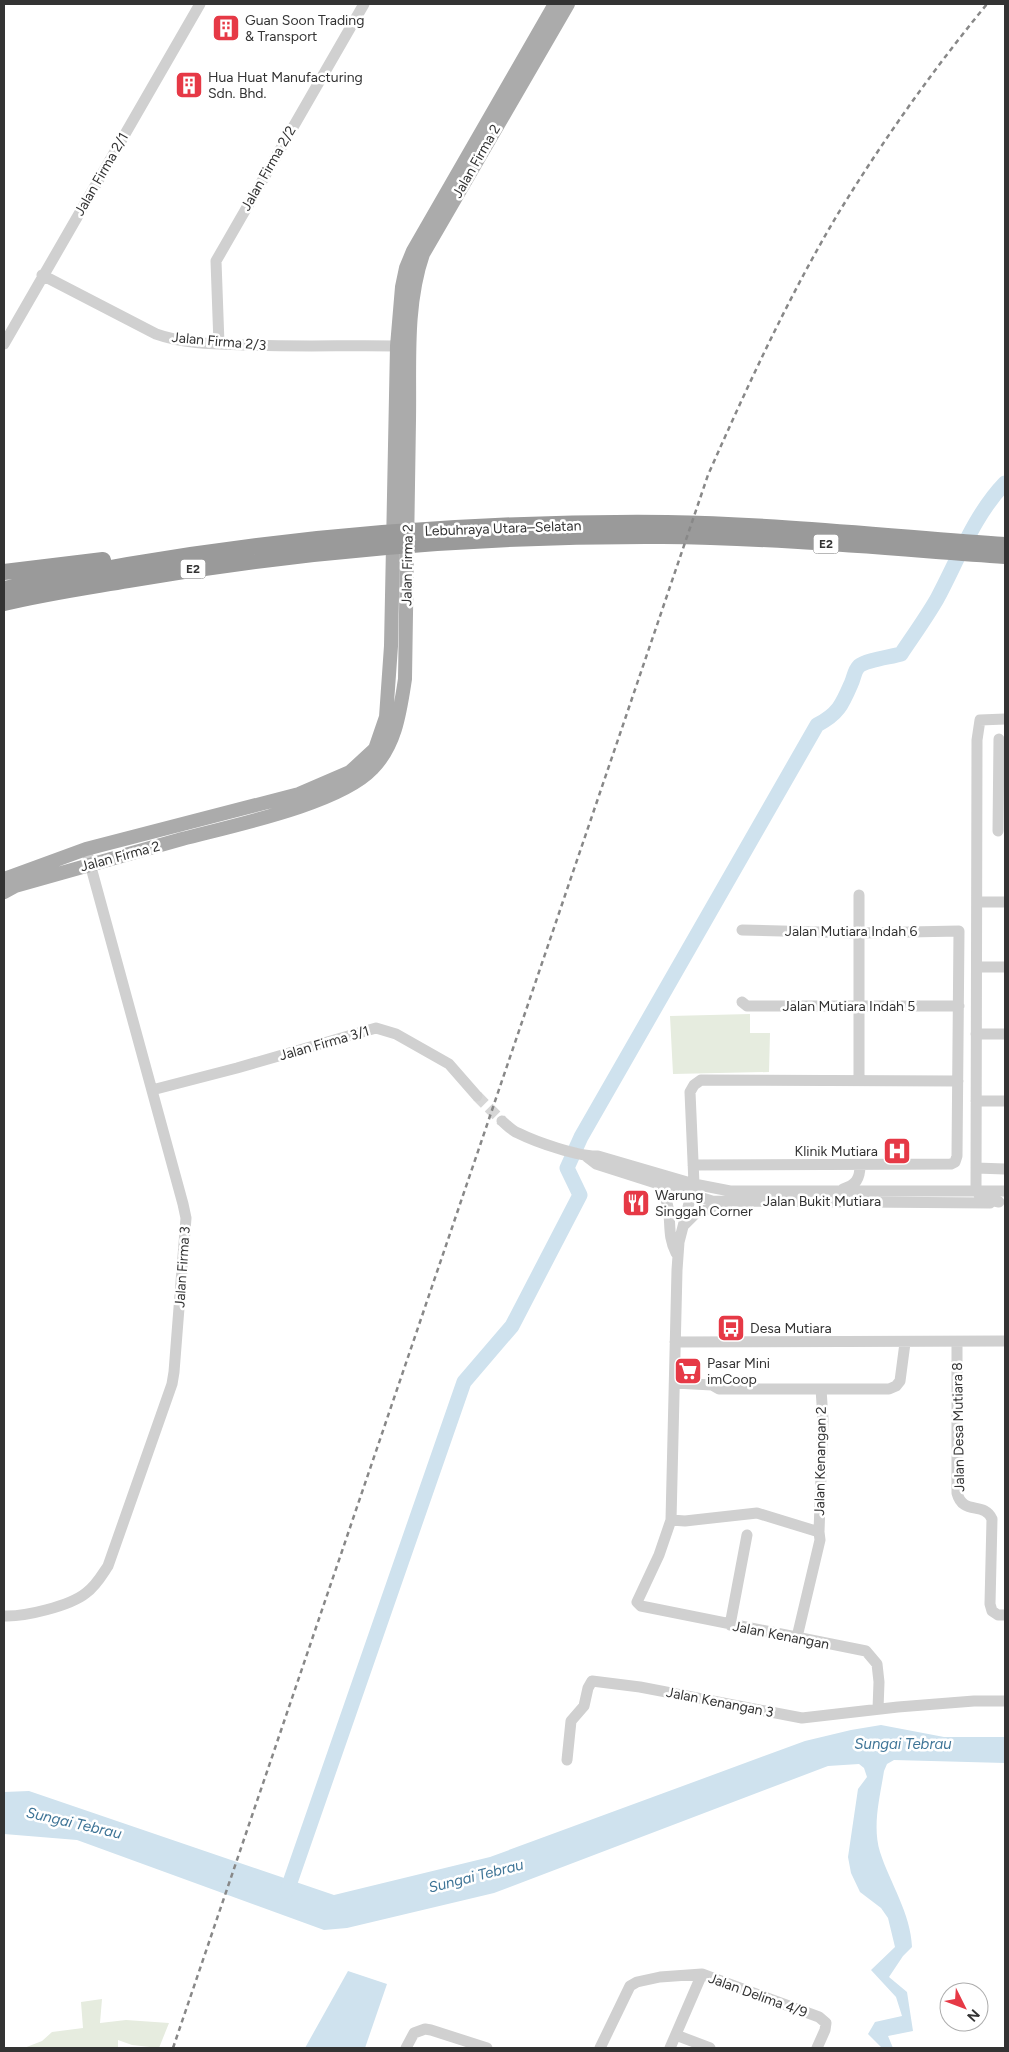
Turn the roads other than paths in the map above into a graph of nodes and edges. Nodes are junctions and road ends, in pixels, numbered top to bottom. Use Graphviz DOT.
graph roads {
  1 [pos="200,4"];
  2 [pos="364,4"];
  3 [pos="555,4"];
  4 [pos="568,4"];
  5 [pos="42,275"];
  6 [pos="4,344"];
  7 [pos="219,344"];
  8 [pos="404,346"];
  9 [pos="383,539"];
  10 [pos="1005,545"];
  11 [pos="979,549"];
  12 [pos="237,550"];
  13 [pos="1005,556"];
  14 [pos="4,572"];
  15 [pos="4,589"];
  16 [pos="4,603"];
  17 [pos="1005,718"];
  18 [pos="999,739"];
  19 [pos="1001,831"];
  20 [pos="977,832"];
  21 [pos="86,849"];
  22 [pos="90,864"];
  23 [pos="4,879"];
  24 [pos="4,892"];
  25 [pos="859,895"];
  26 [pos="977,902"];
  27 [pos="1005,902"];
  28 [pos="742,930"];
  29 [pos="859,933"];
  30 [pos="977,967"];
  31 [pos="1005,967"];
  32 [pos="742,1002"];
  33 [pos="859,1005"];
  34 [pos="959,1006"];
  35 [pos="976,1034"];
  36 [pos="1005,1034"];
  37 [pos="859,1080"];
  38 [pos="958,1081"];
  39 [pos="152,1090"];
  40 [pos="478,1096"];
  41 [pos="976,1101"];
  42 [pos="1005,1101"];
  43 [pos="502,1121"];
  44 [pos="587,1156"];
  45 [pos="693,1165"];
  46 [pos="976,1168"];
  47 [pos="1005,1169"];
  48 [pos="860,1170"];
  49 [pos="656,1183"];
  50 [pos="692,1189"];
  51 [pos="837,1191"];
  52 [pos="976,1191"];
  53 [pos="1005,1191"];
  54 [pos="882,1192"];
  55 [pos="725,1201"];
  56 [pos="952,1202"];
  57 [pos="1002,1202"];
  58 [pos="682,1228"];
  59 [pos="678,1257"];
  60 [pos="1005,1341"];
  61 [pos="675,1342"];
  62 [pos="957,1342"];
  63 [pos="905,1343"];
  64 [pos="675,1382"];
  65 [pos="821,1389"];
  66 [pos="671,1520"];
  67 [pos="819,1532"];
  68 [pos="747,1535"];
  69 [pos="1005,1615"];
  70 [pos="4,1616"];
  71 [pos="730,1625"];
  72 [pos="797,1637"];
  73 [pos="1005,1701"];
  74 [pos="878,1709"];
  75 [pos="567,1760"];
  76 [pos="702,1974"];
  77 [pos="676,2035"];
  78 [pos="406,2048"];
  79 [pos="486,2048"];
  80 [pos="600,2048"];
  81 [pos="670,2048"];
  82 [pos="710,2048"];
  83 [pos="817,2048"];
  1 -- 5 [label="street, Jalan Firma 2/1"];
  2 -- 7 [label="street, Jalan Firma 2/2"];
  3 -- 8 [label="main road, Jalan Firma 2"];
  4 -- 8 [label="main road, Jalan Firma 2"];
  5 -- 6 [label="street, Jalan Firma 2/1"];
  5 -- 7 [label="street, Jalan Firma 2/3"];
  7 -- 8 [label="street, Jalan Firma 2/3"];
  8 -- 21 [label="main road, Jalan Firma 2"];
  8 -- 22 [label="main road, Jalan Firma 2"];
  9 -- 11 [label="highway, Lebuhraya Utara–Selatan / E2"];
  9 -- 12 [label="highway, Lebuhraya Utara–Selatan / E2"];
  9 -- 16 [label="highway, Lebuhraya Utara–Selatan / E2"];
  10 -- 11 [label="highway, Lebuhraya Utara–Selatan / E2"];
  11 -- 13 [label="highway, Lebuhraya Utara–Selatan / E2"];
  12 -- 14 [label="highway"];
  12 -- 15 [label="highway, Lebuhraya Utara–Selatan / E2"];
  17 -- 20 [label="street"];
  18 -- 19 [label="street"];
  19 -- 20 [label="street"];
  20 -- 26 [label="street"];
  21 -- 22 [label="street, Jalan Firma 3"];
  21 -- 23 [label="main road, Jalan Firma 2"];
  22 -- 24 [label="main road, Jalan Firma 2"];
  22 -- 39 [label="street, Jalan Firma 3"];
  25 -- 29 [label="street"];
  26 -- 27 [label="street"];
  26 -- 30 [label="street"];
  28 -- 29 [label="street, Jalan Mutiara Indah 6"];
  29 -- 33 [label="street"];
  29 -- 34 [label="street, Jalan Mutiara Indah 6"];
  30 -- 31 [label="street"];
  30 -- 35 [label="street"];
  32 -- 33 [label="street, Jalan Mutiara Indah 5"];
  33 -- 34 [label="street, Jalan Mutiara Indah 5"];
  33 -- 37 [label="street"];
  34 -- 38 [label="street"];
  35 -- 36 [label="street"];
  35 -- 41 [label="street"];
  37 -- 38 [label="street"];
  37 -- 45 [label="street"];
  38 -- 48 [label="street"];
  39 -- 40 [label="street, Jalan Firma 3/1"];
  39 -- 70 [label="street, Jalan Firma 3"];
  41 -- 42 [label="street"];
  41 -- 46 [label="street"];
  43 -- 44 [label="street"];
  44 -- 49 [label="street, Jalan Bukit Mutiara"];
  44 -- 50 [label="street"];
  45 -- 48 [label="street"];
  45 -- 50 [label="street"];
  46 -- 47 [label="street"];
  46 -- 52 [label="street"];
  48 -- 51 [label="street"];
  48 -- 54 [label="street"];
  49 -- 50 [label="street, Jalan Bukit Mutiara"];
  49 -- 59 [label="street"];
  50 -- 51 [label="street, Jalan Bukit Mutiara"];
  50 -- 55 [label="street, Jalan Bukit Mutiara"];
  50 -- 58 [label="street"];
  51 -- 54 [label="street, Jalan Bukit Mutiara"];
  52 -- 53 [label="street, Jalan Bukit Mutiara"];
  52 -- 54 [label="street, Jalan Bukit Mutiara"];
  52 -- 56 [label="street"];
  52 -- 57 [label="street"];
  55 -- 56 [label="street, Jalan Bukit Mutiara"];
  55 -- 58 [label="street"];
  56 -- 57 [label="street, Jalan Bukit Mutiara"];
  58 -- 59 [label="street"];
  59 -- 61 [label="street"];
  60 -- 62 [label="street"];
  61 -- 63 [label="street"];
  61 -- 64 [label="street"];
  62 -- 63 [label="street"];
  62 -- 69 [label="street, Jalan Desa Mutiara 8"];
  63 -- 65 [label="street"];
  64 -- 65 [label="street"];
  64 -- 66 [label="street"];
  65 -- 67 [label="street, Jalan Kenangan 2"];
  66 -- 67 [label="street, Jalan Kenangan 2"];
  66 -- 71 [label="street, Jalan Kenangan"];
  67 -- 72 [label="street, Jalan Kenangan 2"];
  68 -- 71 [label="street"];
  71 -- 72 [label="street, Jalan Kenangan"];
  72 -- 74 [label="street, Jalan Kenangan"];
  73 -- 74 [label="street"];
  74 -- 75 [label="street, Jalan Kenangan 3"];
  76 -- 77 [label="street"];
  76 -- 80 [label="street, Jalan Delima 4/9"];
  76 -- 83 [label="street, Jalan Delima 4/9"];
  77 -- 81 [label="street"];
  77 -- 82 [label="street"];
  78 -- 79 [label="street"];
}
